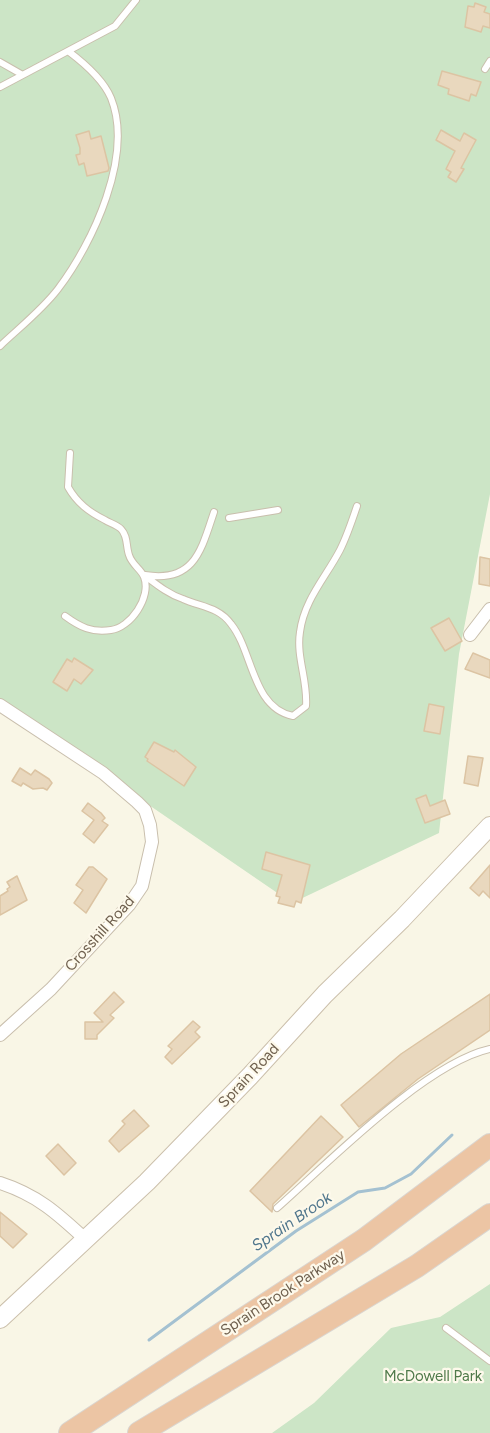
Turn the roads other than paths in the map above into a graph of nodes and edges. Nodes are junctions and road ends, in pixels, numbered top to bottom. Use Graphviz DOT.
graph roads {
  1 [pos="136,0"];
  2 [pos="69,51"];
  3 [pos="490,61"];
  4 [pos="0,62"];
  5 [pos="485,69"];
  6 [pos="21,74"];
  7 [pos="0,87"];
  8 [pos="0,346"];
  9 [pos="70,453"];
  10 [pos="357,506"];
  11 [pos="278,510"];
  12 [pos="214,512"];
  13 [pos="229,518"];
  14 [pos="144,575"];
  15 [pos="490,609"];
  16 [pos="64,616"];
  17 [pos="470,635"];
  18 [pos="0,705"];
  19 [pos="490,825"];
  20 [pos="0,1035"];
  21 [pos="490,1049"];
  22 [pos="490,1145"];
  23 [pos="0,1183"];
  24 [pos="277,1208"];
  25 [pos="490,1215"];
  26 [pos="85,1239"];
  27 [pos="0,1319"];
  28 [pos="446,1328"];
  29 [pos="490,1361"];
  30 [pos="70,1433"];
  31 [pos="139,1433"];
  1 -- 2 [label="lane"];
  2 -- 6 [label="lane"];
  2 -- 8 [label="lane"];
  3 -- 5 [label="lane"];
  4 -- 6 [label="lane"];
  6 -- 7 [label="lane"];
  9 -- 14 [label="lane"];
  10 -- 14 [label="lane"];
  11 -- 13 [label="lane"];
  12 -- 14 [label="lane"];
  14 -- 16 [label="lane"];
  15 -- 17 [label="street"];
  18 -- 20 [label="street, Crosshill Road"];
  19 -- 26 [label="street, Sprain Road"];
  21 -- 24 [label="lane"];
  22 -- 30 [label="highway, Sprain Brook Parkway"];
  23 -- 26 [label="street"];
  25 -- 31 [label="highway"];
  26 -- 27 [label="street, Sprain Road"];
  28 -- 29 [label="lane"];
}
